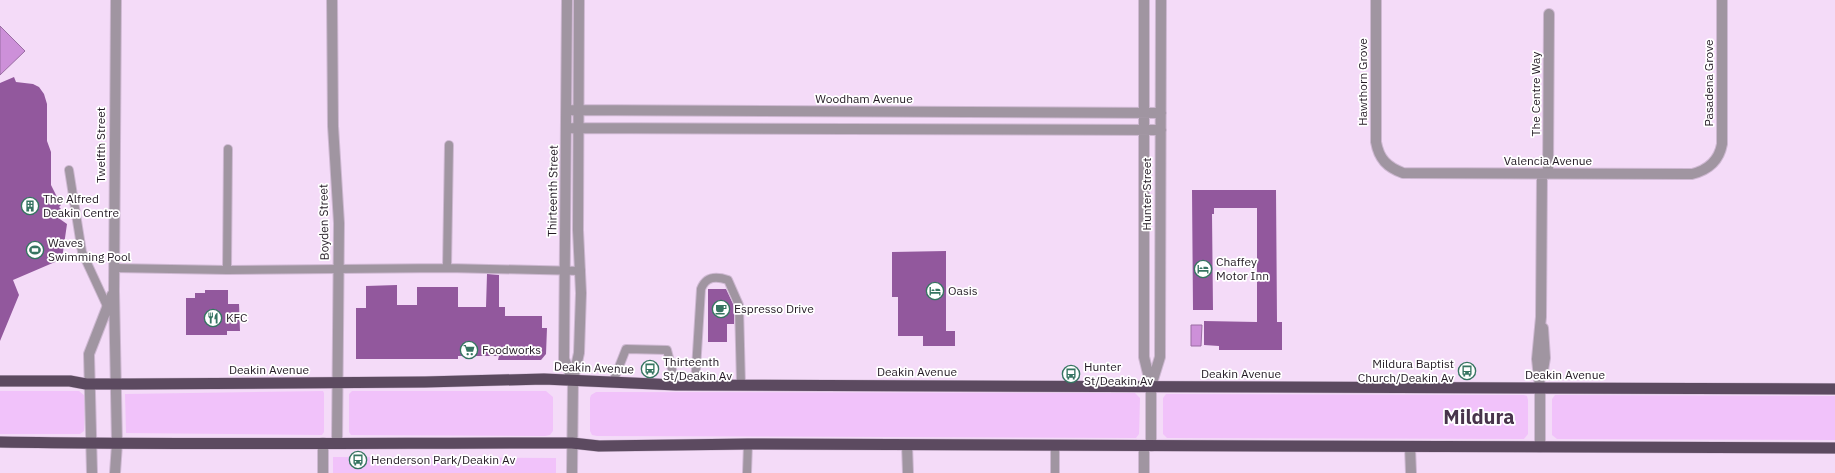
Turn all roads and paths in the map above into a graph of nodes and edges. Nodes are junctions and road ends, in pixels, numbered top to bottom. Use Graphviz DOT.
graph roads {
  1 [pos="116,0"];
  2 [pos="332,0"];
  3 [pos="567,0"];
  4 [pos="579,0"];
  5 [pos="1144,0"];
  6 [pos="1161,0"];
  7 [pos="1376,0"];
  8 [pos="1722,0"];
  9 [pos="1549,14"];
  10 [pos="567,110"];
  11 [pos="578,111"];
  12 [pos="1143,113"];
  13 [pos="1161,113"];
  14 [pos="567,128"];
  15 [pos="579,129"];
  16 [pos="1143,130"];
  17 [pos="1161,130"];
  18 [pos="449,145"];
  19 [pos="228,149"];
  20 [pos="1384,162"];
  21 [pos="1712,164"];
  22 [pos="69,170"];
  23 [pos="1545,174"];
  24 [pos="114,268"];
  25 [pos="447,268"];
  26 [pos="338,269"];
  27 [pos="227,270"];
  28 [pos="565,271"];
  29 [pos="580,271"];
  30 [pos="114,291"];
  31 [pos="108,306"];
  32 [pos="573,380"];
  33 [pos="0,381"];
  34 [pos="613,382"];
  35 [pos="337,383"];
  36 [pos="89,384"];
  37 [pos="117,384"];
  38 [pos="676,385"];
  39 [pos="695,385"];
  40 [pos="741,385"];
  41 [pos="1151,386"];
  42 [pos="1540,387"];
  43 [pos="1835,388"];
  44 [pos="0,442"];
  45 [pos="323,442"];
  46 [pos="91,443"];
  47 [pos="337,443"];
  48 [pos="572,443"];
  49 [pos="117,444"];
  50 [pos="748,444"];
  51 [pos="907,445"];
  52 [pos="1055,446"];
  53 [pos="1148,446"];
  54 [pos="1410,447"];
  55 [pos="1540,447"];
  56 [pos="1835,448"];
  57 [pos="92,473"];
  58 [pos="115,473"];
  59 [pos="323,473"];
  60 [pos="572,473"];
  61 [pos="748,473"];
  62 [pos="908,473"];
  63 [pos="1055,473"];
  64 [pos="1144,473"];
  65 [pos="1411,473"];
  1 -- 24 [label="street, Twelfth Street"];
  2 -- 26 [label="street, Boyden Street"];
  3 -- 10 [label="street, Thirteenth Street"];
  4 -- 11 [label="street, Thirteenth Street"];
  5 -- 12 [label="street, Hunter Street"];
  6 -- 13 [label="street, Hunter Street"];
  7 -- 20 [label="street, Hawthorn Grove"];
  8 -- 21 [label="street, Pasadena Grove"];
  9 -- 23 [label="street, The Centre Way"];
  10 -- 11 [label="street, Woodham Avenue"];
  10 -- 14 [label="street, Thirteenth Street"];
  11 -- 12 [label="street, Woodham Avenue"];
  11 -- 15 [label="street, Thirteenth Street"];
  12 -- 13 [label="street, Woodham Avenue"];
  12 -- 16 [label="street, Hunter Street"];
  13 -- 17 [label="street, Hunter Street"];
  14 -- 15 [label="street"];
  14 -- 28 [label="street, Thirteenth Street"];
  15 -- 16 [label="street"];
  15 -- 29 [label="street, Thirteenth Street"];
  16 -- 17 [label="street"];
  16 -- 41 [label="street, Hunter Street"];
  17 -- 41 [label="street, Hunter Street"];
  18 -- 25 [label="lane"];
  19 -- 27 [label="lane"];
  20 -- 23 [label="street, Valencia Avenue"];
  21 -- 23 [label="street, Valencia Avenue"];
  22 -- 31 [label="lane"];
  23 -- 42 [label="street, The Centre Way"];
  24 -- 27 [label="lane"];
  24 -- 30 [label="street, Twelfth Street"];
  25 -- 26 [label="lane"];
  25 -- 28 [label="lane"];
  26 -- 27 [label="lane"];
  26 -- 35 [label="street, Boyden Street"];
  28 -- 29 [label="lane"];
  28 -- 32 [label="street, Thirteenth Street"];
  29 -- 32 [label="street, Thirteenth Street"];
  30 -- 31 [label="street, Twelfth Street"];
  30 -- 37 [label="street, Twelfth Street"];
  31 -- 36 [label="street, Twelfth Street"];
  32 -- 34 [label="highway, Deakin Avenue"];
  32 -- 35 [label="highway, Deakin Avenue"];
  32 -- 48 [label="street, Thirteenth Street"];
  33 -- 36 [label="highway, Deakin Avenue"];
  34 -- 38 [label="highway, Deakin Avenue"];
  34 -- 38 [label="lane"];
  35 -- 37 [label="highway, Deakin Avenue"];
  35 -- 47 [label="street, Boyden Street"];
  36 -- 37 [label="highway, Deakin Avenue"];
  36 -- 46 [label="street, Twelfth Street"];
  37 -- 49 [label="street, Twelfth Street"];
  38 -- 39 [label="highway, Deakin Avenue"];
  39 -- 40 [label="highway, Deakin Avenue"];
  39 -- 40 [label="lane"];
  40 -- 41 [label="highway, Deakin Avenue"];
  41 -- 42 [label="highway, Deakin Avenue"];
  41 -- 53 [label="street, Hunter Street"];
  42 -- 43 [label="highway, Deakin Avenue"];
  42 -- 55 [label="street, The Centre Way"];
  44 -- 46 [label="highway"];
  45 -- 47 [label="highway"];
  45 -- 49 [label="highway"];
  45 -- 59 [label="street"];
  46 -- 49 [label="highway"];
  46 -- 57 [label="street, Twelfth Street"];
  47 -- 48 [label="highway"];
  48 -- 50 [label="highway"];
  48 -- 60 [label="street, Thirteenth Street"];
  49 -- 58 [label="street, Twelfth Street"];
  50 -- 51 [label="highway"];
  50 -- 61 [label="lane"];
  51 -- 52 [label="highway"];
  51 -- 62 [label="street"];
  52 -- 53 [label="highway"];
  52 -- 63 [label="lane"];
  53 -- 54 [label="highway"];
  53 -- 64 [label="street, Hunter Street"];
  54 -- 55 [label="highway"];
  54 -- 65 [label="street"];
  55 -- 56 [label="highway"];
}
